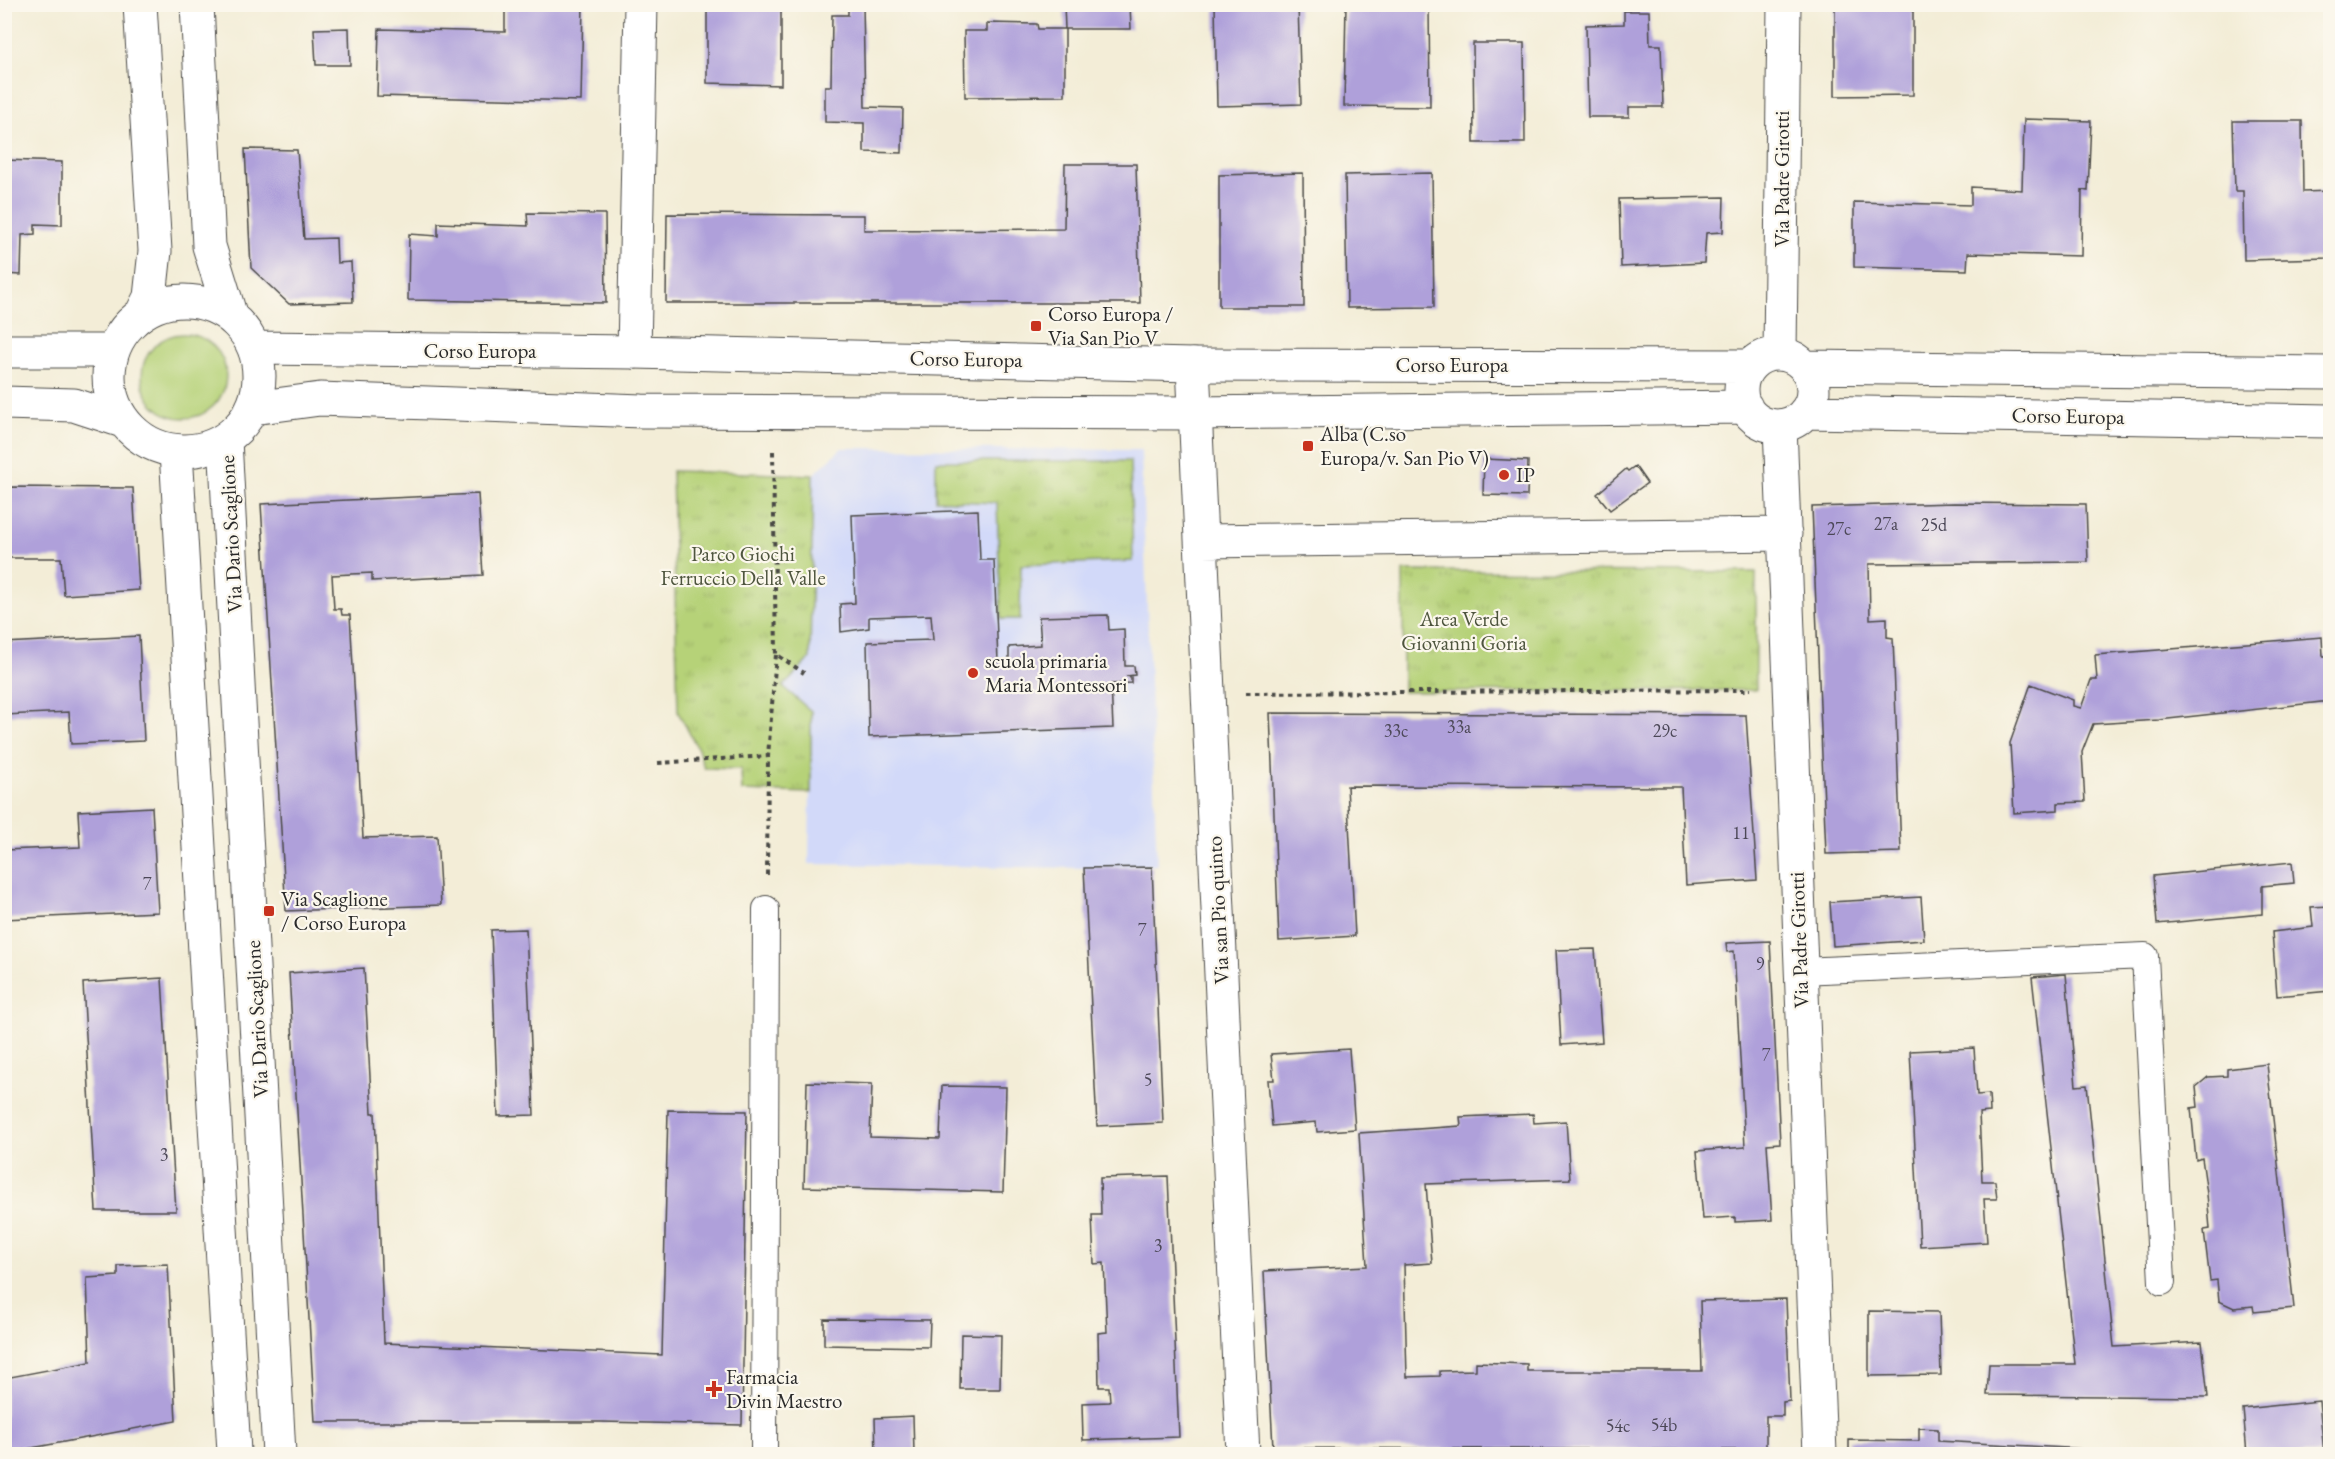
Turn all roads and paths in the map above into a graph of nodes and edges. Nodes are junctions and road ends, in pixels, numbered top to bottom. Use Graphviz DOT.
graph roads {
  1 [pos="140,4"];
  2 [pos="197,4"];
  3 [pos="641,4"];
  4 [pos="1784,4"];
  5 [pos="142,313"];
  6 [pos="231,317"];
  7 [pos="255,348"];
  8 [pos="4,351"];
  9 [pos="112,351"];
  10 [pos="634,352"];
  11 [pos="1793,360"];
  12 [pos="1193,365"];
  13 [pos="1750,366"];
  14 [pos="2331,373"];
  15 [pos="4,403"];
  16 [pos="1746,407"];
  17 [pos="253,408"];
  18 [pos="772,412"];
  19 [pos="1195,413"];
  20 [pos="1792,419"];
  21 [pos="123,421"];
  22 [pos="2331,421"];
  23 [pos="225,440"];
  24 [pos="176,451"];
  25 [pos="1785,534"];
  26 [pos="1203,541"];
  27 [pos="776,654"];
  28 [pos="804,673"];
  29 [pos="1791,690"];
  30 [pos="1209,693"];
  31 [pos="768,756"];
  32 [pos="658,763"];
  33 [pos="766,909"];
  34 [pos="1800,971"];
  35 [pos="2162,1282"];
  36 [pos="233,1453"];
  37 [pos="279,1455"];
  38 [pos="764,1455"];
  39 [pos="1242,1455"];
  40 [pos="1820,1455"];
  1 -- 5 [label="main road"];
  2 -- 6 [label="main road"];
  3 -- 10 [label="main road"];
  4 -- 11 [label="main road, Via Padre Girotti"];
  5 -- 6 [label="main road"];
  5 -- 9 [label="main road"];
  6 -- 7 [label="main road"];
  7 -- 10 [label="main road, Corso Europa"];
  7 -- 17 [label="main road"];
  8 -- 9 [label="main road"];
  9 -- 21 [label="main road"];
  10 -- 12 [label="main road, Corso Europa"];
  11 -- 13 [label="main road, Corso Europa"];
  11 -- 14 [label="main road, Corso Europa"];
  11 -- 20 [label="main road"];
  12 -- 13 [label="main road, Corso Europa"];
  12 -- 19 [label="main road, Via san Pio quinto"];
  13 -- 16 [label="main road"];
  15 -- 21 [label="main road"];
  16 -- 19 [label="main road"];
  16 -- 20 [label="main road, Corso Europa"];
  17 -- 18 [label="main road"];
  17 -- 23 [label="main road"];
  18 -- 19 [label="main road"];
  18 -- 27 [label="path"];
  19 -- 26 [label="main road, Via san Pio quinto"];
  20 -- 22 [label="main road, Corso Europa"];
  20 -- 25 [label="main road, Via Padre Girotti"];
  21 -- 24 [label="main road"];
  23 -- 24 [label="main road"];
  23 -- 37 [label="main road, Via Dario Scaglione"];
  24 -- 36 [label="main road"];
  25 -- 26 [label="main road"];
  25 -- 29 [label="main road, Via Padre Girotti"];
  26 -- 30 [label="main road, Via san Pio quinto"];
  27 -- 28 [label="path"];
  27 -- 31 [label="path"];
  29 -- 30 [label="path"];
  29 -- 34 [label="main road, Via Padre Girotti"];
  30 -- 39 [label="main road, Via san Pio quinto"];
  31 -- 32 [label="path"];
  31 -- 33 [label="path"];
  33 -- 38 [label="lane"];
  34 -- 35 [label="lane"];
  34 -- 40 [label="main road, Via Padre Girotti"];
  36 -- 37 [label="main road"];
}
